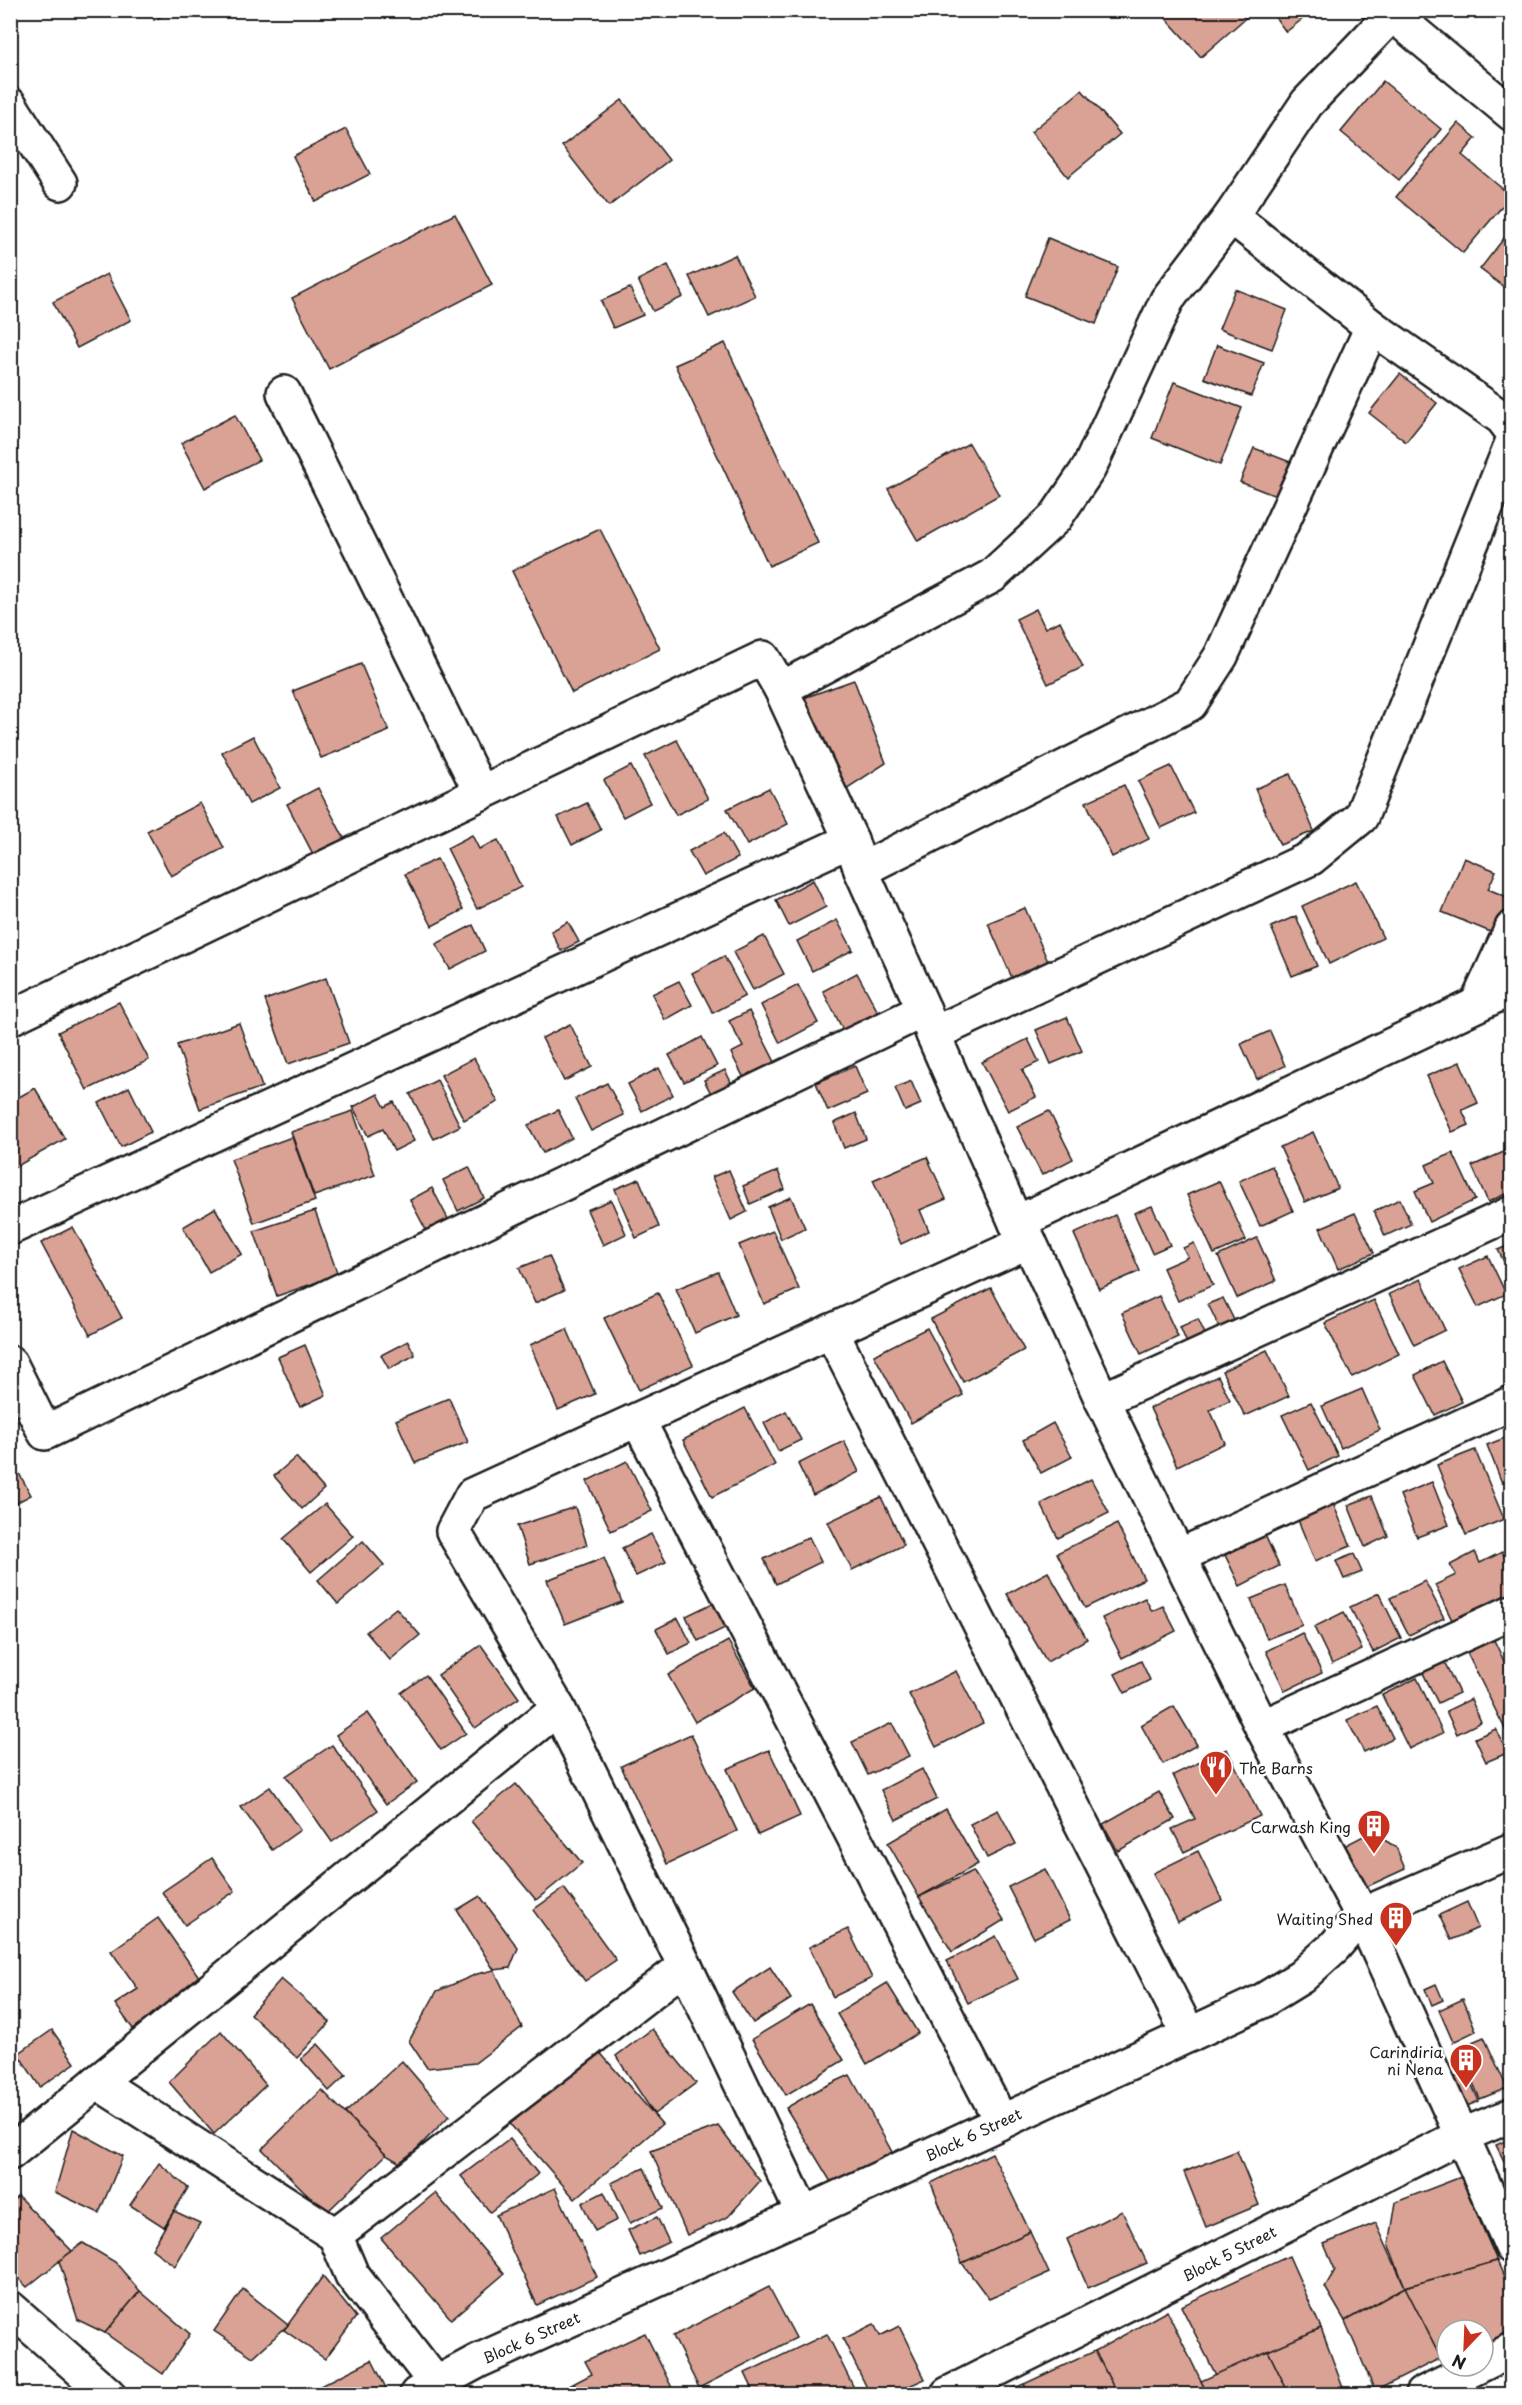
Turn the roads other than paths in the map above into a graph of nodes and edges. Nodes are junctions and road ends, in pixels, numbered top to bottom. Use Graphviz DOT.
graph roads {
  1 [pos="1394,12"];
  2 [pos="10,105"];
  3 [pos="1512,114"];
  4 [pos="60,183"];
  5 [pos="1232,216"];
  6 [pos="1372,327"];
  7 [pos="284,393"];
  8 [pos="1509,425"];
  9 [pos="781,689"];
  10 [pos="481,793"];
  11 [pos="856,855"];
  12 [pos="1512,928"];
  13 [pos="1512,988"];
  14 [pos="1478,1002"];
  15 [pos="10,1018"];
  16 [pos="928,1022"];
  17 [pos="1512,1212"];
  18 [pos="10,1228"];
  19 [pos="1022,1232"];
  20 [pos="831,1331"];
  21 [pos="10,1363"];
  22 [pos="1102,1400"];
  23 [pos="1512,1403"];
  24 [pos="638,1420"];
  25 [pos="1179,1556"];
  26 [pos="1512,1612"];
  27 [pos="558,1708"];
  28 [pos="1262,1728"];
  29 [pos="1512,1850"];
  30 [pos="1362,1915"];
  31 [pos="685,1966"];
  32 [pos="1189,2035"];
  33 [pos="97,2082"];
  34 [pos="1512,2115"];
  35 [pos="1001,2121"];
  36 [pos="1461,2136"];
  37 [pos="10,2153"];
  38 [pos="803,2214"];
  39 [pos="335,2235"];
  40 [pos="1512,2247"];
  41 [pos="10,2308"];
  42 [pos="1512,2350"];
  43 [pos="1495,2358"];
  44 [pos="1455,2378"];
  45 [pos="433,2391"];
  46 [pos="108,2394"];
  47 [pos="948,2394"];
  48 [pos="1422,2394"];
  1 -- 3 [label="street"];
  1 -- 5 [label="street"];
  2 -- 4 [label="street"];
  5 -- 6 [label="street"];
  5 -- 9 [label="street"];
  6 -- 8 [label="street"];
  6 -- 11 [label="street"];
  7 -- 10 [label="street"];
  8 -- 16 [label="street"];
  9 -- 10 [label="street"];
  9 -- 11 [label="street"];
  10 -- 15 [label="street"];
  11 -- 16 [label="street"];
  11 -- 18 [label="street"];
  12 -- 14 [label="street"];
  13 -- 14 [label="street"];
  14 -- 19 [label="street"];
  16 -- 19 [label="street"];
  16 -- 21 [label="street"];
  17 -- 22 [label="street"];
  19 -- 20 [label="street"];
  19 -- 22 [label="street"];
  20 -- 24 [label="street"];
  20 -- 32 [label="street"];
  22 -- 25 [label="street"];
  23 -- 25 [label="street"];
  24 -- 27 [label="street"];
  24 -- 35 [label="street"];
  25 -- 28 [label="street"];
  26 -- 28 [label="street"];
  27 -- 31 [label="street"];
  27 -- 33 [label="street"];
  28 -- 30 [label="street"];
  29 -- 30 [label="street, Block 6 Street"];
  30 -- 32 [label="street, Block 6 Street"];
  30 -- 36 [label="street"];
  31 -- 38 [label="street"];
  31 -- 39 [label="street"];
  32 -- 35 [label="street, Block 6 Street"];
  33 -- 37 [label="street"];
  33 -- 39 [label="street"];
  34 -- 36 [label="street, Block 5 Street"];
  35 -- 38 [label="street, Block 6 Street"];
  36 -- 40 [label="street"];
  36 -- 47 [label="street, Block 5 Street"];
  38 -- 45 [label="street, Block 6 Street"];
  39 -- 45 [label="street"];
  41 -- 46 [label="street"];
  42 -- 43 [label="street"];
  44 -- 48 [label="street"];
}
